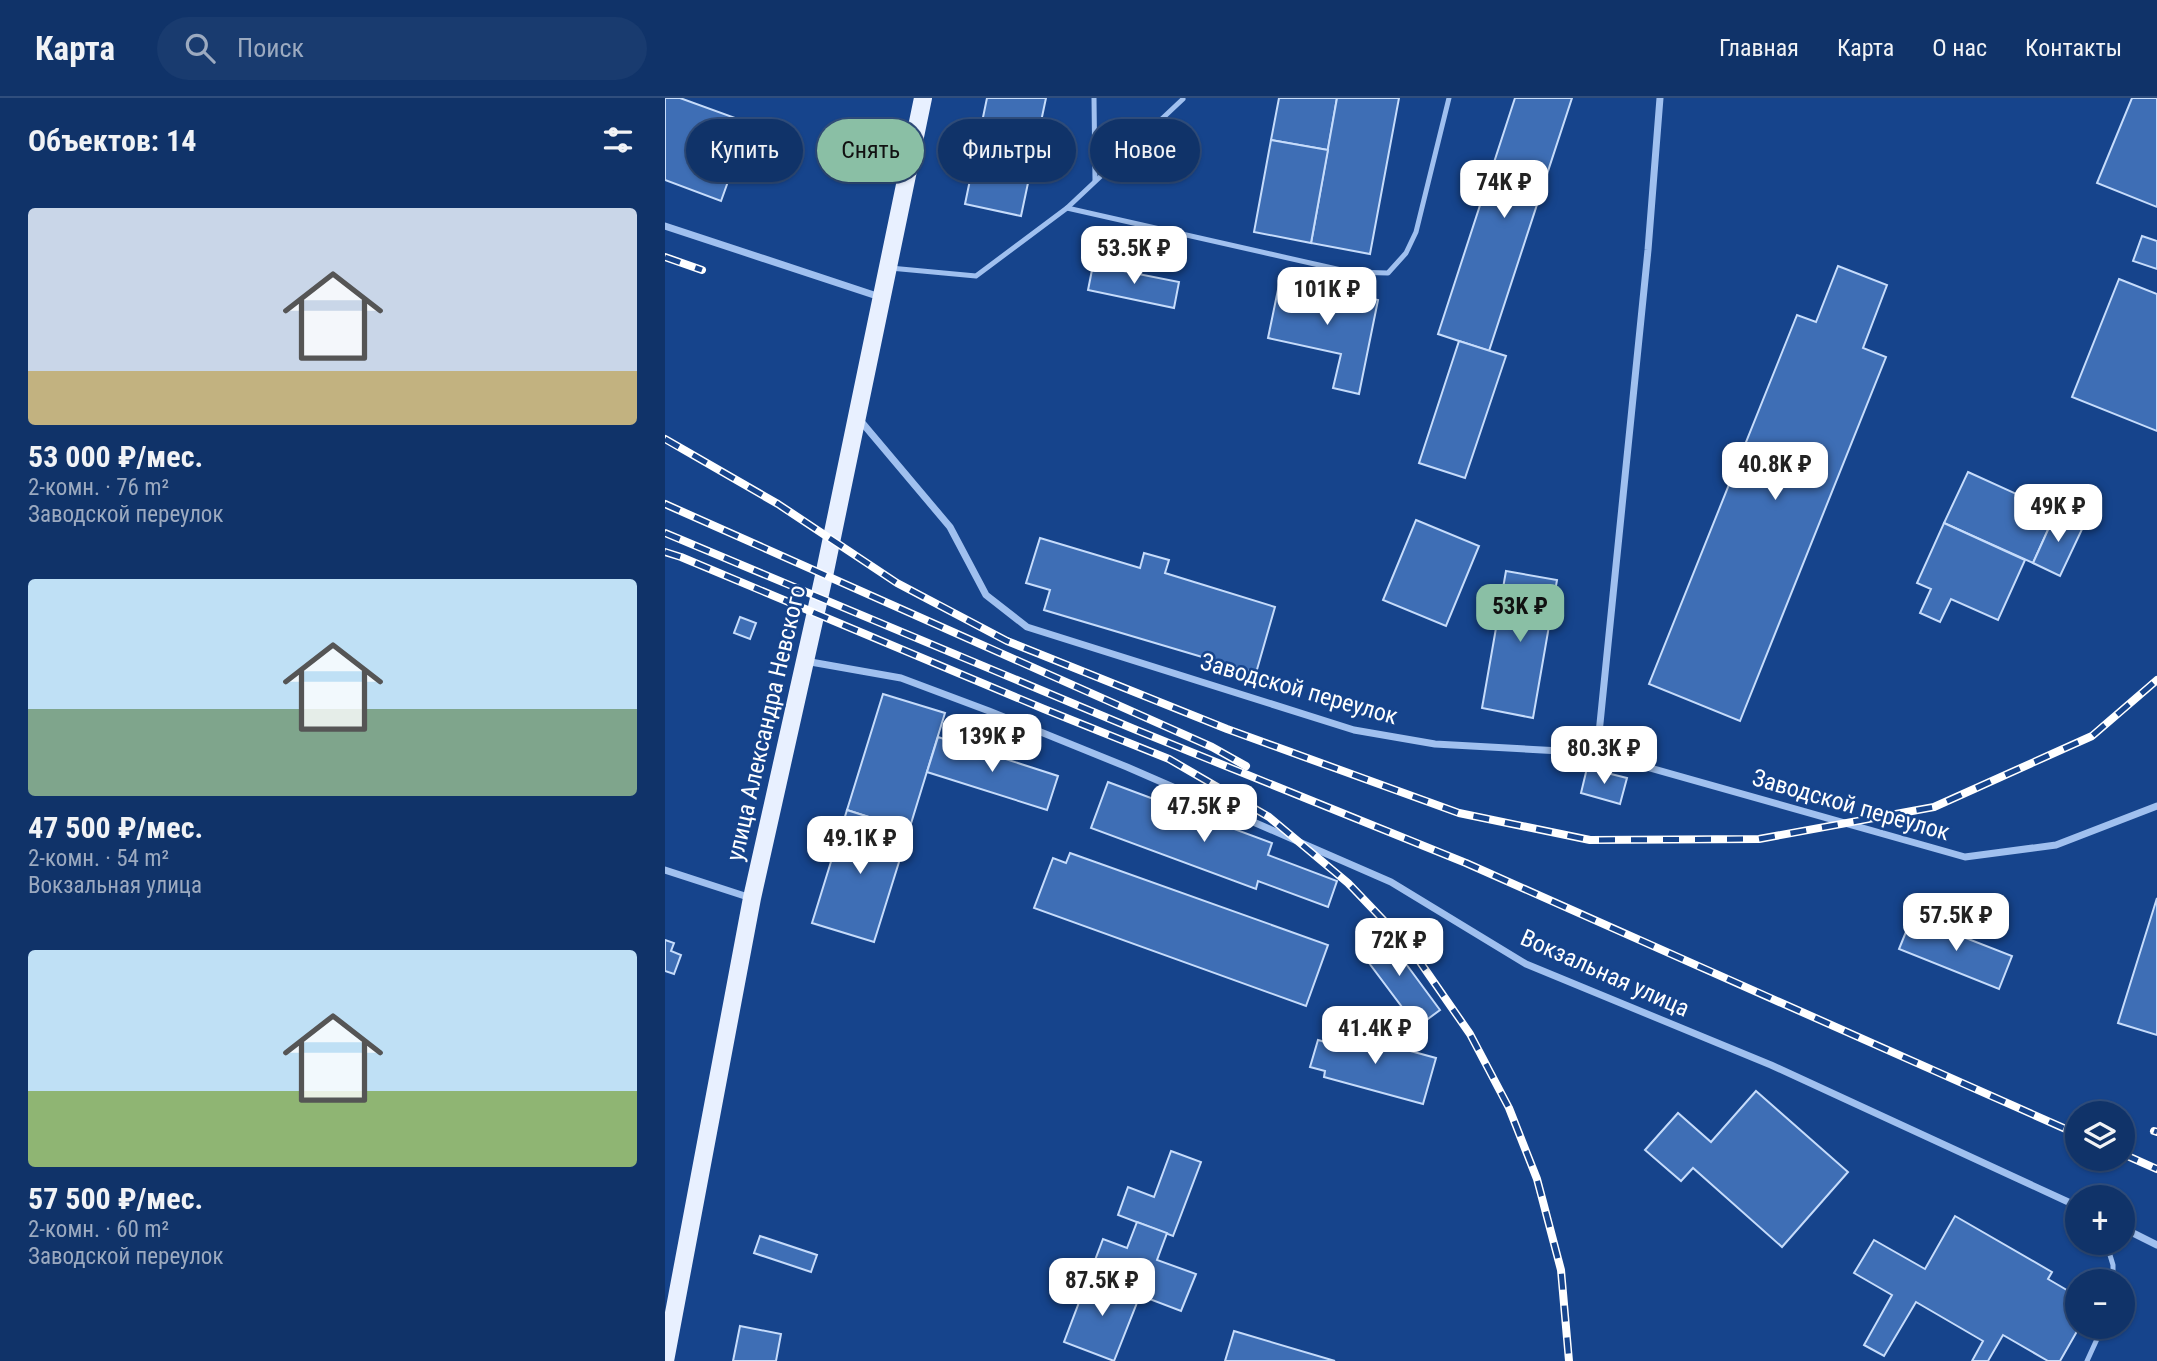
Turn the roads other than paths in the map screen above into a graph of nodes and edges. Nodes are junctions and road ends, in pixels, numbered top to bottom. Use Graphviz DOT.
graph roads {
  1 [pos="923,98"];
  2 [pos="1094,98"];
  3 [pos="1449,98"];
  4 [pos="1660,98"];
  5 [pos="1183,99"];
  6 [pos="1094,119"];
  7 [pos="1162,119"];
  8 [pos="1094,182"];
  9 [pos="1067,208"];
  10 [pos="665,226"];
  11 [pos="887,268"];
  12 [pos="881,297"];
  13 [pos="856,416"];
  14 [pos="804,661"];
  15 [pos="1597,753"];
  16 [pos="2157,806"];
  17 [pos="665,870"];
  18 [pos="752,898"];
  19 [pos="2065,1200"];
  20 [pos="2135,1234"];
  21 [pos="2157,1245"];
  22 [pos="2097,1339"];
  23 [pos="665,1361"];
  24 [pos="2087,1361"];
  1 -- 11 [label="main road, улица Александра Невского"];
  2 -- 6 [label="lane"];
  3 -- 9 [label="lane"];
  4 -- 15 [label="street"];
  5 -- 7 [label="lane"];
  8 -- 9 [label="lane"];
  9 -- 11 [label="lane"];
  10 -- 12 [label="street"];
  11 -- 12 [label="main road, улица Александра Невского"];
  12 -- 13 [label="main road, улица Александра Невского"];
  13 -- 14 [label="main road, улица Александра Невского"];
  13 -- 15 [label="street, Заводской переулок"];
  14 -- 18 [label="main road, улица Александра Невского"];
  14 -- 19 [label="street, Вокзальная улица"];
  15 -- 16 [label="street, Заводской переулок"];
  17 -- 18 [label="street"];
  18 -- 23 [label="main road, улица Александра Невского"];
  20 -- 21 [label="street"];
  22 -- 24 [label="lane"];
}
